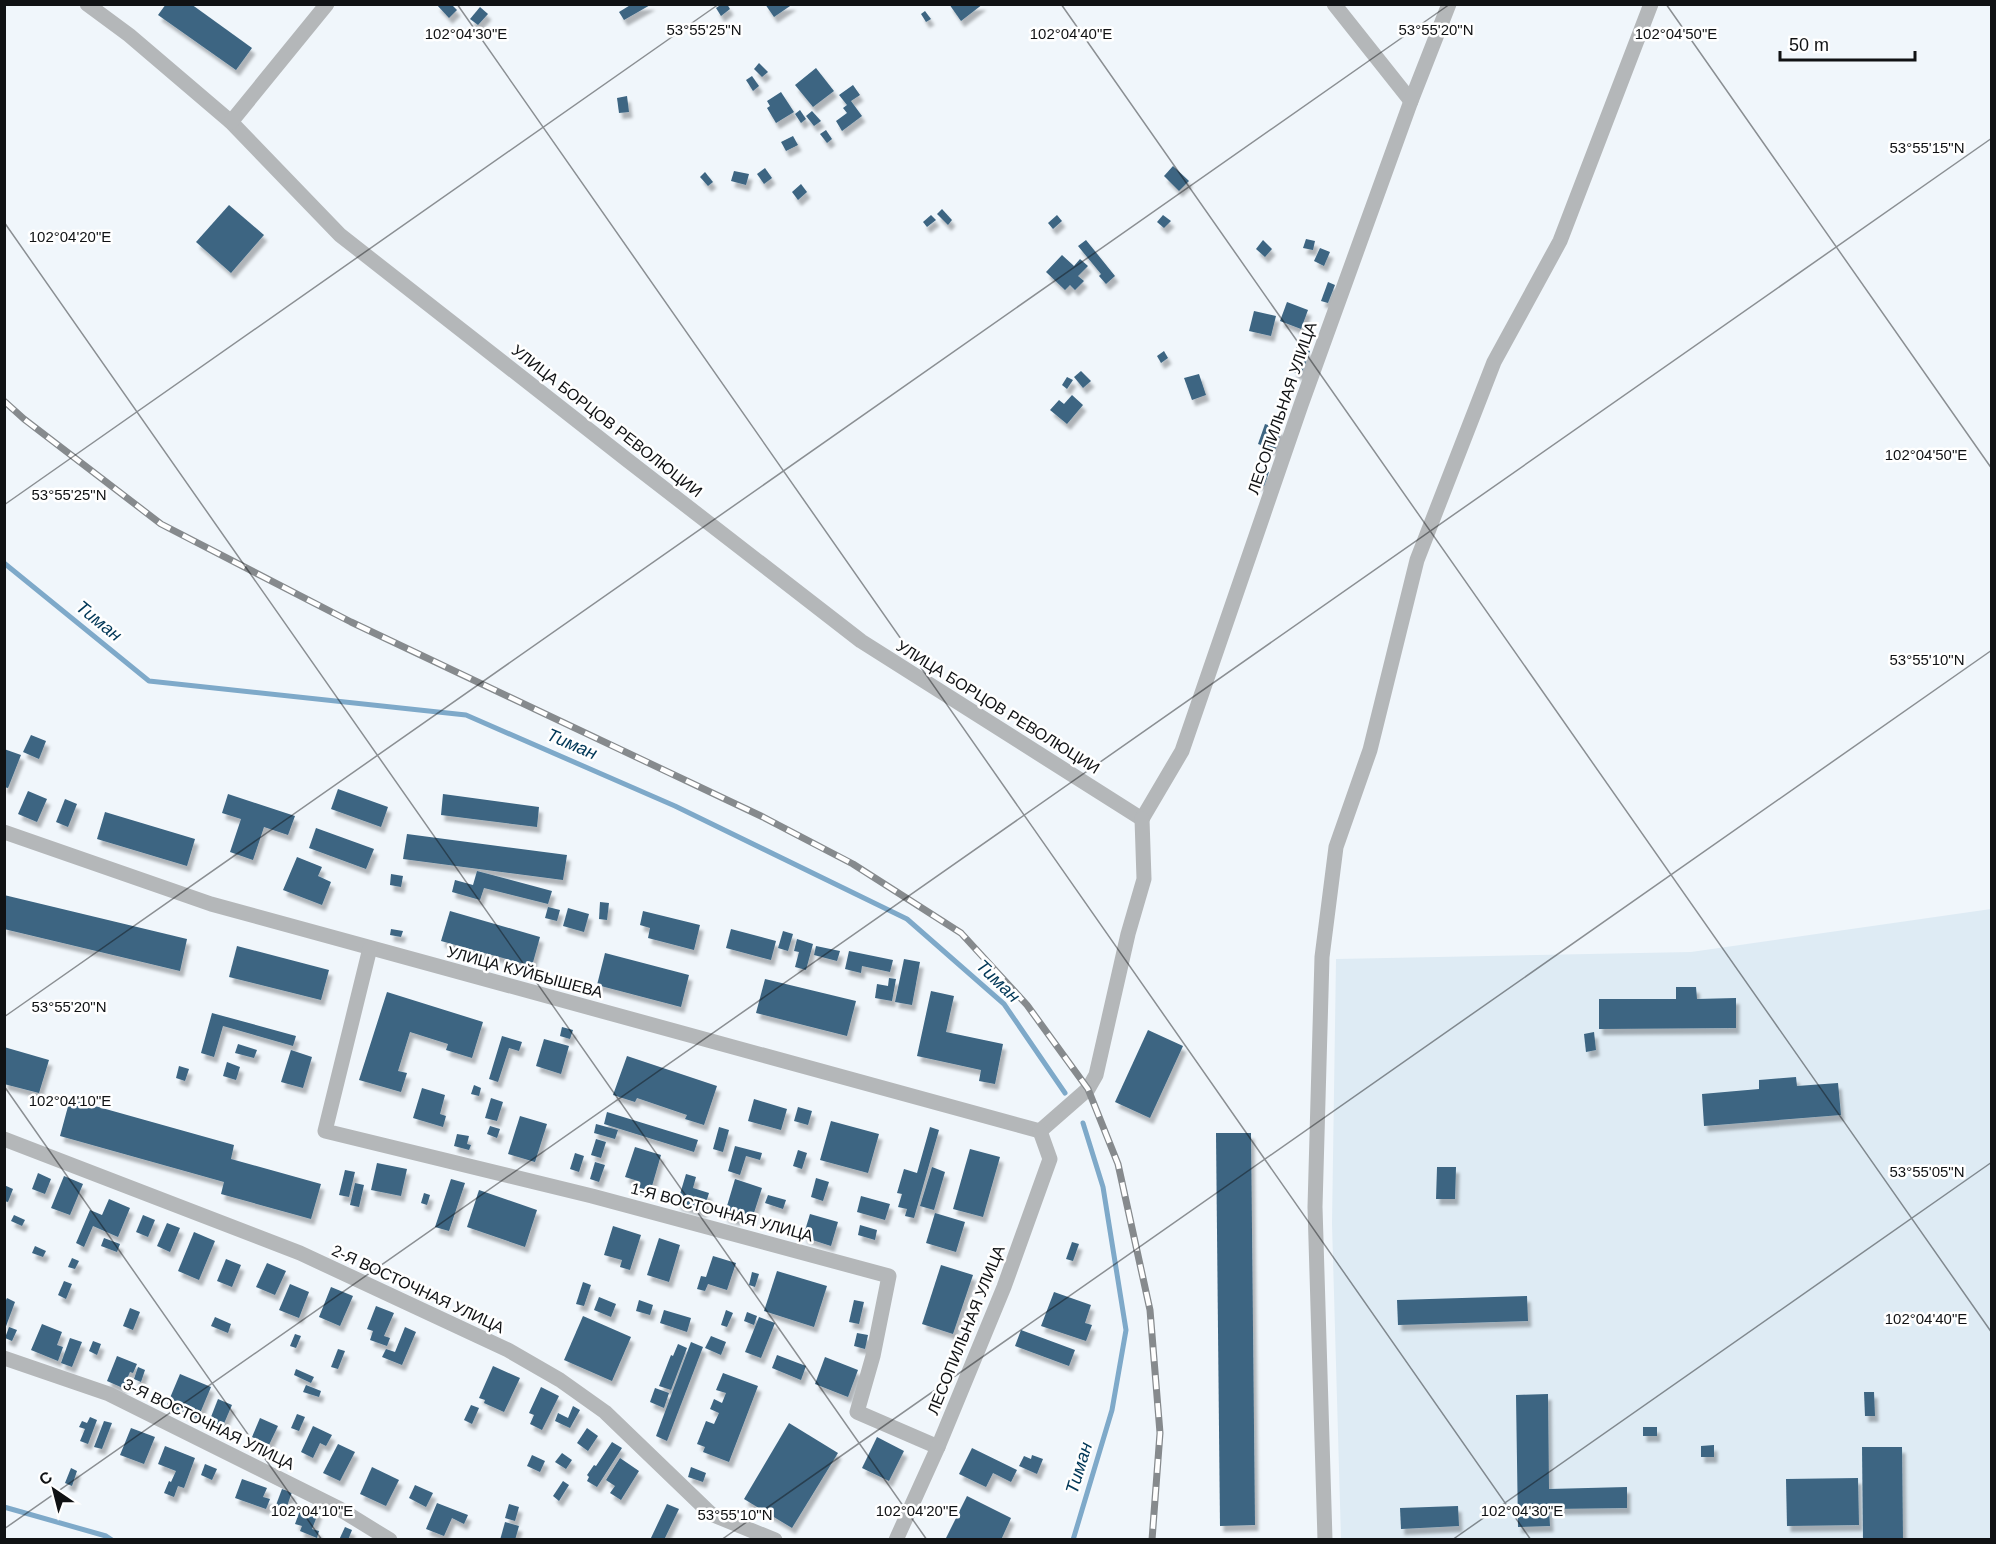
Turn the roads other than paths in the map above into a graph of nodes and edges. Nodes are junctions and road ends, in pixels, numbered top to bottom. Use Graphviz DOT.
graph roads {
  1 [pos="87,4"];
  2 [pos="327,4"];
  3 [pos="1334,4"];
  4 [pos="1449,4"];
  5 [pos="1651,4"];
  6 [pos="1411,101"];
  7 [pos="231,122"];
  8 [pos="1142,819"];
  9 [pos="4,832"];
  10 [pos="370,948"];
  11 [pos="1040,1131"];
  12 [pos="4,1139"];
  13 [pos="4,1358"];
  14 [pos="938,1447"];
  15 [pos="390,1539"];
  16 [pos="775,1539"];
  17 [pos="896,1539"];
  18 [pos="1325,1539"];
  1 -- 7 [label="street, УЛИЦА БОРЦОВ РЕВОЛЮЦИИ"];
  2 -- 7 [label="street"];
  3 -- 6 [label="street"];
  4 -- 6 [label="street, ЛЕСОПИЛЬНАЯ УЛИЦА"];
  5 -- 18 [label="street"];
  6 -- 8 [label="street, ЛЕСОПИЛЬНАЯ УЛИЦА"];
  7 -- 8 [label="street, УЛИЦА БОРЦОВ РЕВОЛЮЦИИ"];
  8 -- 11 [label="street"];
  9 -- 10 [label="street, УЛИЦА КУЙБЫШЕВА"];
  10 -- 11 [label="street, УЛИЦА КУЙБЫШЕВА"];
  10 -- 14 [label="street, 1-Я ВОСТОЧНАЯ УЛИЦА"];
  11 -- 14 [label="street, ЛЕСОПИЛЬНАЯ УЛИЦА"];
  12 -- 16 [label="street, 2-Я ВОСТОЧНАЯ УЛИЦА"];
  13 -- 15 [label="street, 3-Я ВОСТОЧНАЯ УЛИЦА"];
  14 -- 17 [label="street, ЛЕСОПИЛЬНАЯ УЛИЦА"];
}
